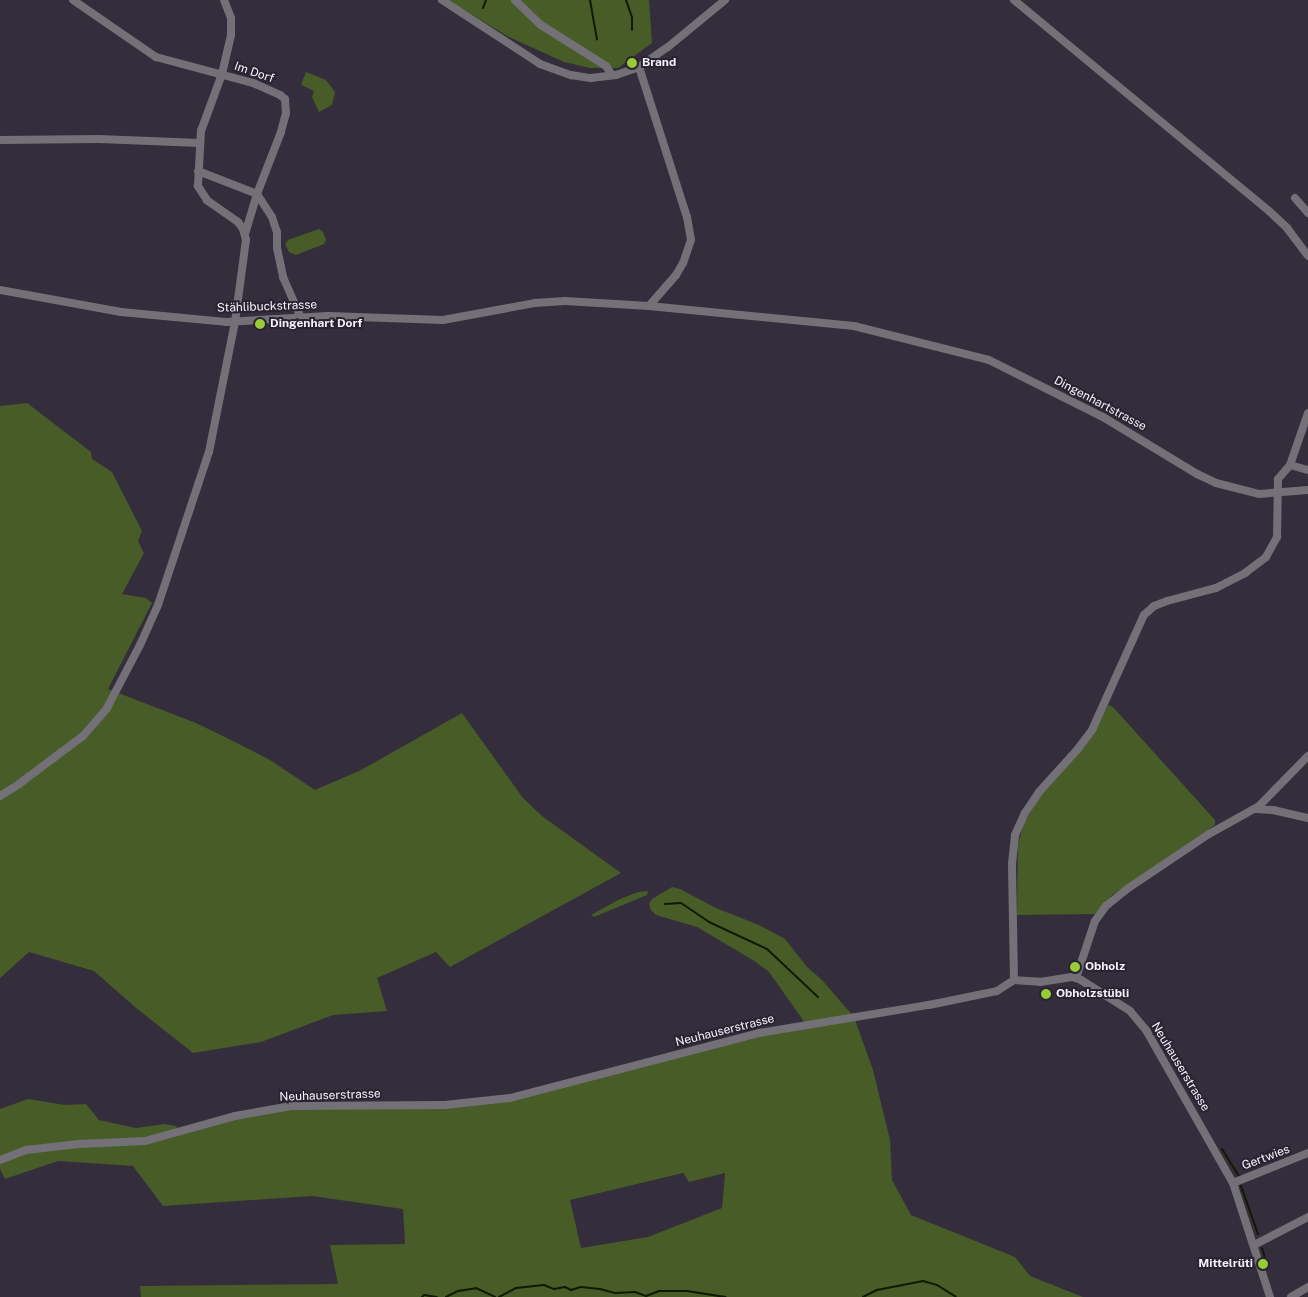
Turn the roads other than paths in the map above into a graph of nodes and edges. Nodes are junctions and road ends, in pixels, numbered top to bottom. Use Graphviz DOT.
graph roads {
  1 [pos="73,0"];
  2 [pos="224,0"];
  3 [pos="442,0"];
  4 [pos="515,0"];
  5 [pos="725,0"];
  6 [pos="1014,0"];
  7 [pos="639,66"];
  8 [pos="222,74"];
  9 [pos="612,75"];
  10 [pos="0,140"];
  11 [pos="200,144"];
  12 [pos="198,171"];
  13 [pos="256,194"];
  14 [pos="1295,198"];
  15 [pos="1308,213"];
  16 [pos="245,234"];
  17 [pos="1308,256"];
  18 [pos="0,290"];
  19 [pos="649,306"];
  20 [pos="301,318"];
  21 [pos="235,322"];
  22 [pos="1308,413"];
  23 [pos="1290,465"];
  24 [pos="1308,470"];
  25 [pos="1308,490"];
  26 [pos="1278,492"];
  27 [pos="1308,756"];
  28 [pos="0,796"];
  29 [pos="1255,809"];
  30 [pos="1308,818"];
  31 [pos="1076,978"];
  32 [pos="1014,980"];
  33 [pos="1308,1153"];
  34 [pos="0,1160"];
  35 [pos="1233,1183"];
  36 [pos="1308,1217"];
  37 [pos="1254,1245"];
  38 [pos="1308,1287"];
  39 [pos="1270,1297"];
  40 [pos="1291,1297"];
  1 -- 8 [label="street"];
  2 -- 8 [label="street"];
  3 -- 9 [label="street"];
  4 -- 9 [label="street"];
  5 -- 7 [label="street"];
  6 -- 17 [label="street"];
  7 -- 9 [label="street"];
  7 -- 19 [label="street"];
  8 -- 11 [label="street, Im Dorf"];
  8 -- 13 [label="street, Im Dorf"];
  10 -- 11 [label="street"];
  11 -- 12 [label="street, Im Dorf"];
  12 -- 13 [label="street"];
  12 -- 16 [label="street, Im Dorf"];
  13 -- 16 [label="street"];
  13 -- 20 [label="street"];
  14 -- 15 [label="street"];
  16 -- 21 [label="street"];
  18 -- 21 [label="street, Stählibuckstrasse"];
  19 -- 20 [label="street, Stählibuckstrasse"];
  19 -- 26 [label="street, Dingenhartstrasse"];
  20 -- 21 [label="street, Stählibuckstrasse"];
  21 -- 28 [label="street"];
  22 -- 23 [label="street"];
  23 -- 24 [label="street"];
  23 -- 26 [label="street"];
  25 -- 26 [label="street, Dingenhartstrasse"];
  26 -- 32 [label="street"];
  27 -- 29 [label="street"];
  29 -- 30 [label="street"];
  29 -- 31 [label="street"];
  31 -- 32 [label="street"];
  31 -- 35 [label="street, Neuhauserstrasse"];
  32 -- 34 [label="street, Neuhauserstrasse"];
  33 -- 35 [label="street, Gertwies"];
  35 -- 37 [label="street, Neuhauserstrasse"];
  36 -- 37 [label="street"];
  37 -- 39 [label="street, Neuhauserstrasse"];
  38 -- 40 [label="street"];
}
